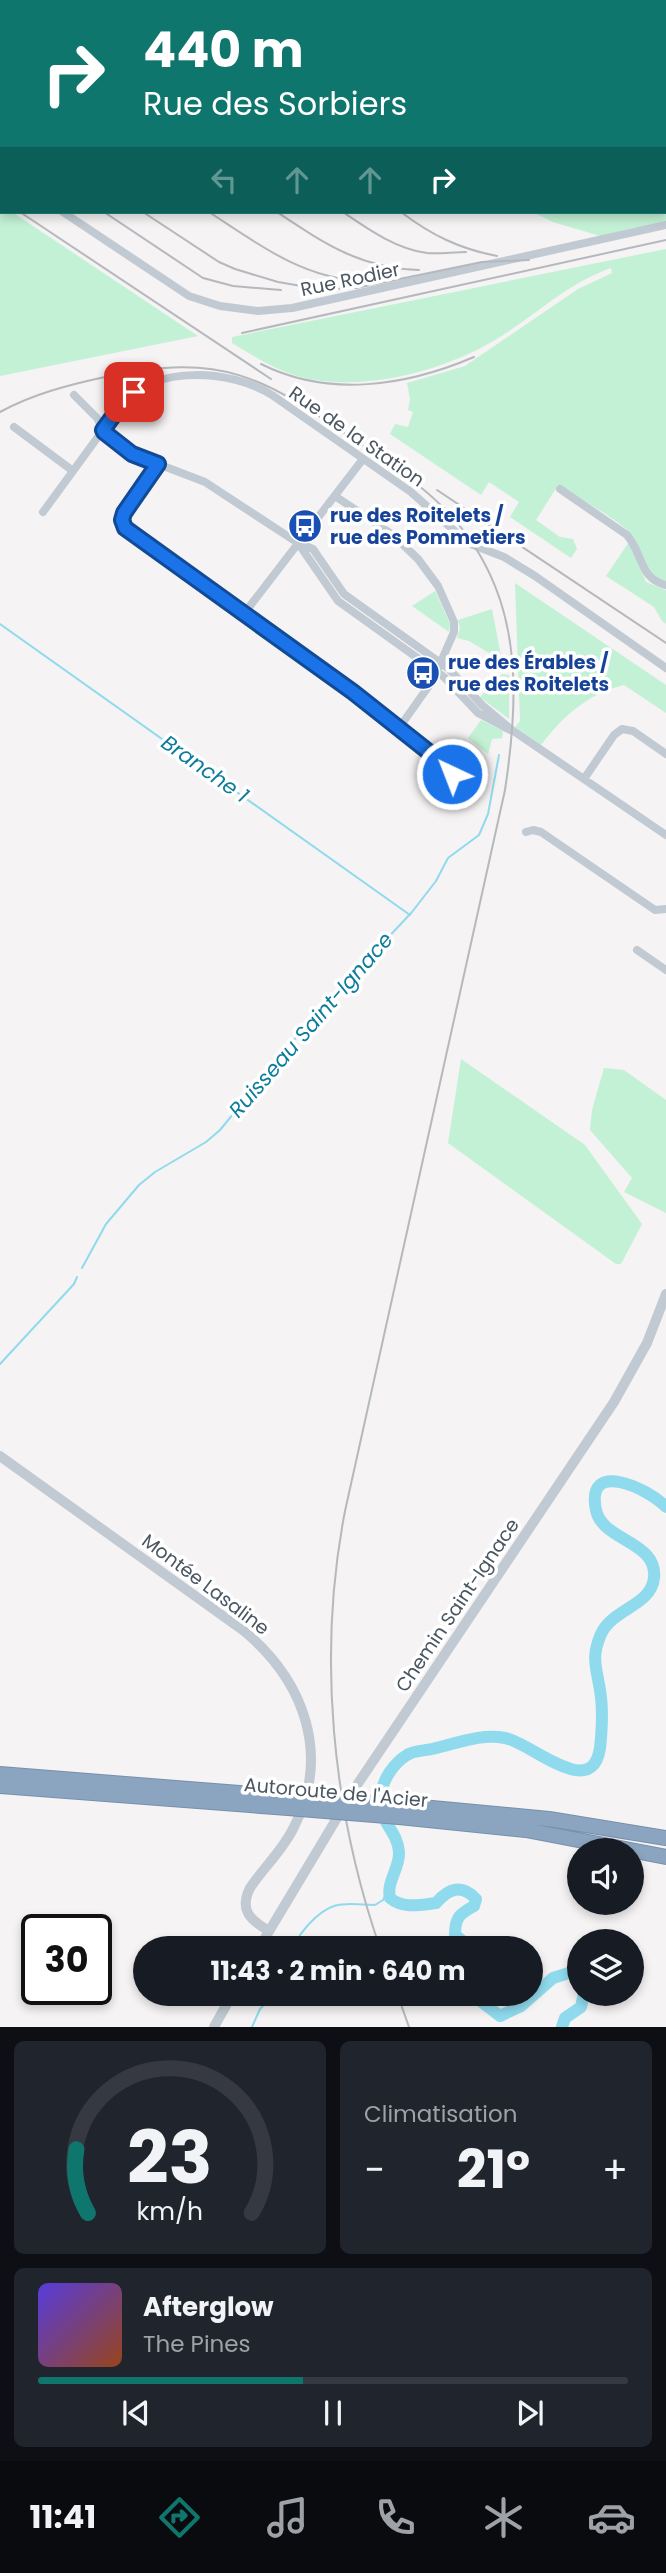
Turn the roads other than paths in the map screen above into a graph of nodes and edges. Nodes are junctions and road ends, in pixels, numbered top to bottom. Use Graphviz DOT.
graph roads {
  1 [pos="67,214"];
  2 [pos="666,225"];
  3 [pos="74,396"];
  4 [pos="14,427"];
  5 [pos="103,430"];
  6 [pos="363,459"];
  7 [pos="158,464"];
  8 [pos="73,471"];
  9 [pos="560,489"];
  10 [pos="335,496"];
  11 [pos="43,512"];
  12 [pos="298,542"];
  13 [pos="666,585"];
  14 [pos="243,615"];
  15 [pos="438,667"];
  16 [pos="666,668"];
  17 [pos="398,728"];
  18 [pos="666,754"];
  19 [pos="446,765"];
  20 [pos="584,779"];
  21 [pos="527,832"];
  22 [pos="666,835"];
  23 [pos="666,909"];
  24 [pos="637,950"];
  25 [pos="666,970"];
  26 [pos="666,1294"];
  27 [pos="664,1311"];
  28 [pos="0,1456"];
  29 [pos="0,1774"];
  30 [pos="0,1786"];
  31 [pos="288,1802"];
  32 [pos="400,1811"];
  33 [pos="666,1838"];
  34 [pos="666,1857"];
  35 [pos="269,1931"];
  36 [pos="266,1936"];
  37 [pos="226,2006"];
  38 [pos="214,2027"];
  1 -- 2 [label="street, Rue Rodier"];
  3 -- 5 [label="street"];
  4 -- 8 [label="street"];
  5 -- 6 [label="street, Rue de la Station"];
  5 -- 7 [label="street"];
  5 -- 8 [label="street, Rue de la Station"];
  6 -- 10 [label="street"];
  6 -- 16 [label="street, Rue de la Station"];
  7 -- 12 [label="street"];
  7 -- 14 [label="street"];
  8 -- 11 [label="street, Rue de la Station"];
  9 -- 13 [label="street"];
  10 -- 12 [label="street"];
  10 -- 15 [label="street"];
  12 -- 14 [label="street"];
  12 -- 15 [label="street"];
  14 -- 17 [label="street"];
  15 -- 17 [label="street"];
  15 -- 20 [label="street"];
  17 -- 19 [label="street"];
  18 -- 20 [label="street"];
  20 -- 22 [label="street"];
  21 -- 23 [label="street"];
  24 -- 25 [label="street"];
  26 -- 27 [label="street, Chemin Saint-Ignace"];
  27 -- 35 [label="street, Chemin Saint-Ignace"];
  28 -- 35 [label="street, Montée Lasaline"];
  29 -- 31 [label="highway, Autoroute de l'Acier"];
  30 -- 31 [label="highway, Autoroute de l'Acier"];
  31 -- 32 [label="highway, Autoroute de l'Acier, bridge"];
  32 -- 33 [label="highway, Autoroute de l'Acier"];
  32 -- 34 [label="highway, Autoroute de l'Acier"];
  35 -- 36 [label="street, Chemin Saint-Ignace"];
  37 -- 38 [label="street"];
}
